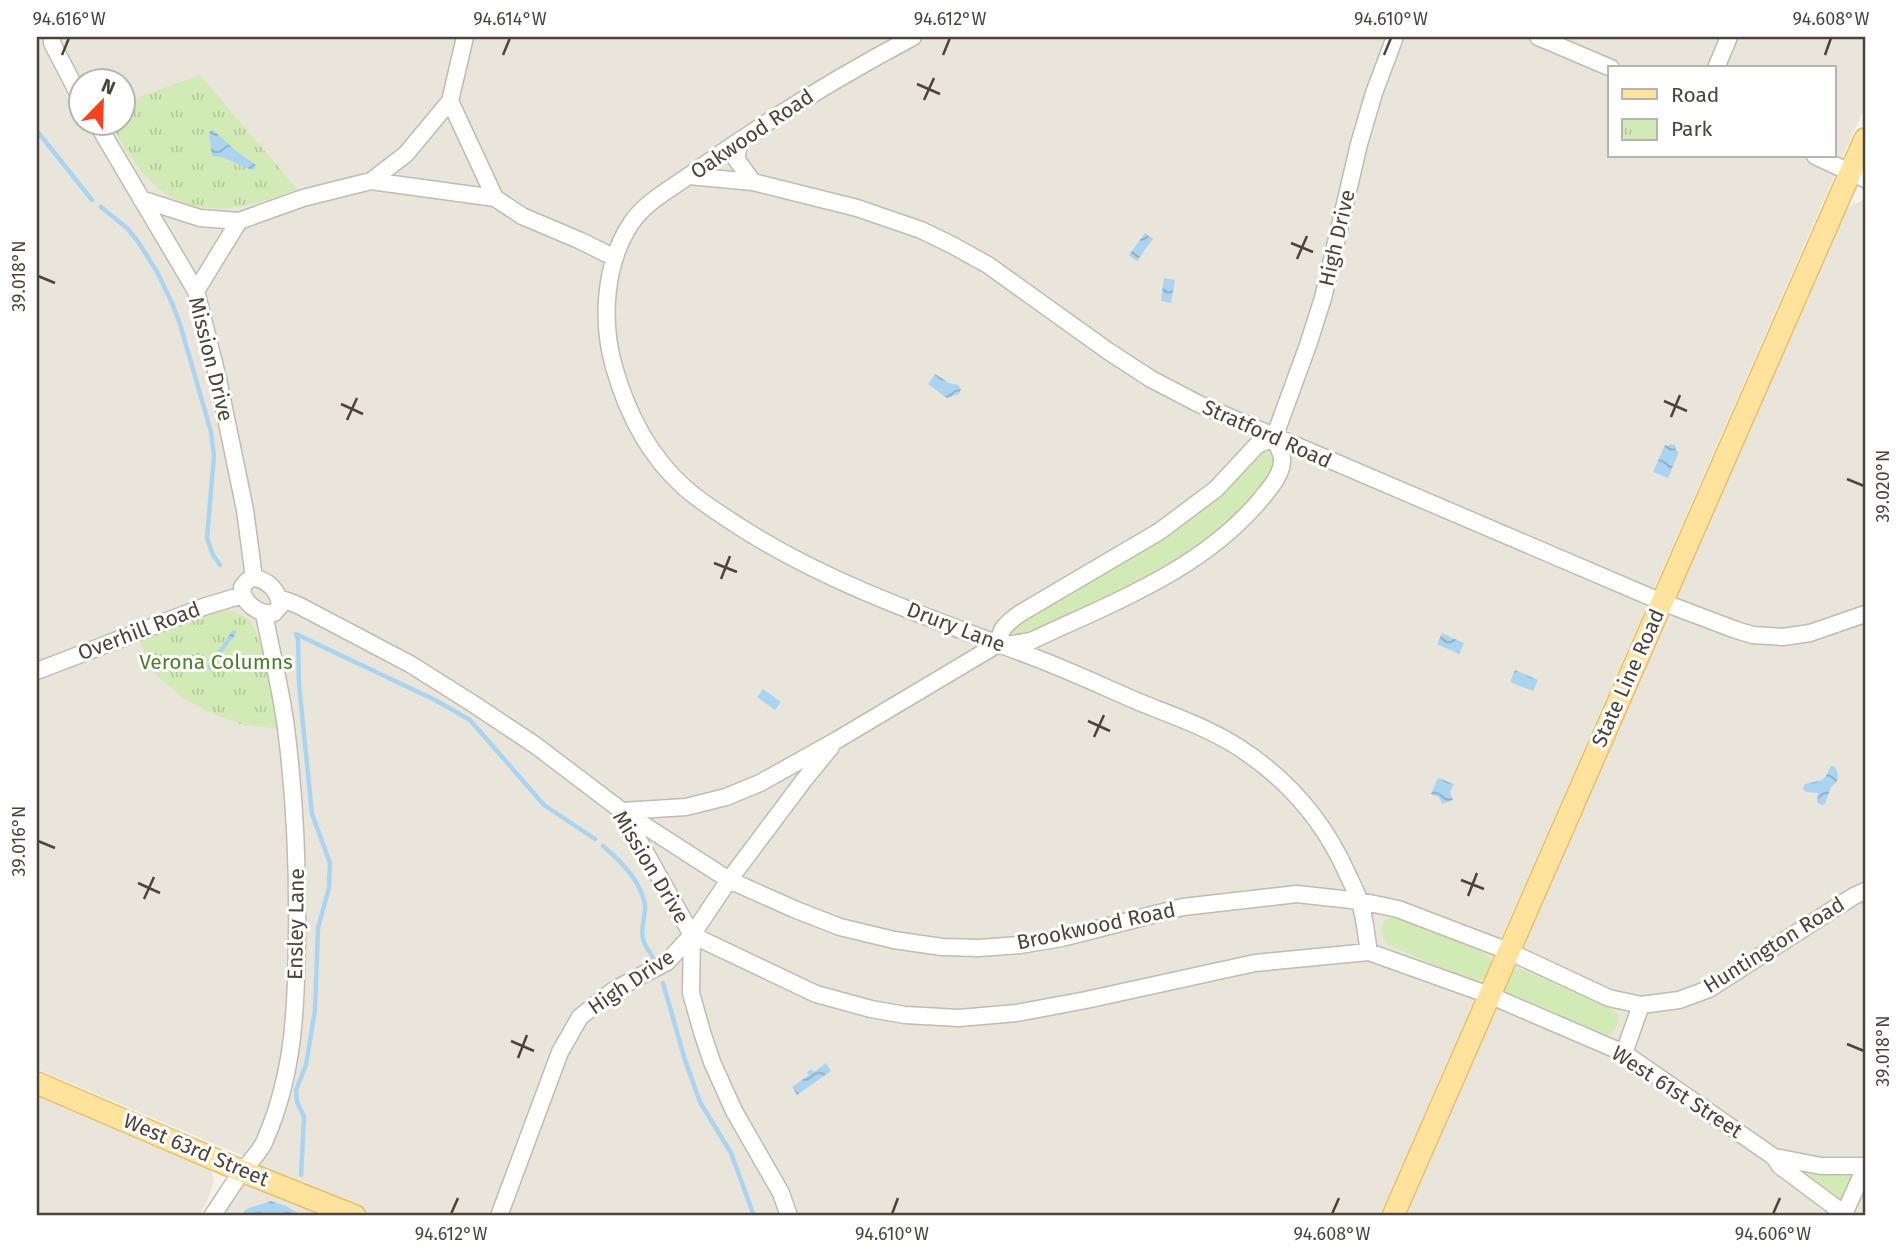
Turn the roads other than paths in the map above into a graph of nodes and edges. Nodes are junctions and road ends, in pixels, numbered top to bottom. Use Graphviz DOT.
graph roads {
  1 [pos="465,37"];
  2 [pos="913,37"];
  3 [pos="1395,37"];
  4 [pos="1538,37"];
  5 [pos="1729,37"];
  6 [pos="50,39"];
  7 [pos="1717,66"];
  8 [pos="1608,67"];
  9 [pos="66,70"];
  10 [pos="450,101"];
  11 [pos="104,136"];
  12 [pos="1865,139"];
  13 [pos="740,140"];
  14 [pos="1820,158"];
  15 [pos="1858,175"];
  16 [pos="689,176"];
  17 [pos="371,181"];
  18 [pos="753,182"];
  19 [pos="495,198"];
  20 [pos="141,199"];
  21 [pos="239,222"];
  22 [pos="615,258"];
  23 [pos="196,291"];
  24 [pos="1274,438"];
  25 [pos="254,578"];
  26 [pos="243,595"];
  27 [pos="279,598"];
  28 [pos="1661,602"];
  29 [pos="264,613"];
  30 [pos="1865,614"];
  31 [pos="998,645"];
  32 [pos="37,671"];
  33 [pos="837,740"];
  34 [pos="622,811"];
  35 [pos="729,880"];
  36 [pos="1865,891"];
  37 [pos="1360,901"];
  38 [pos="692,935"];
  39 [pos="1508,951"];
  40 [pos="1369,952"];
  41 [pos="1489,995"];
  42 [pos="1641,1005"];
  43 [pos="1624,1053"];
  44 [pos="37,1083"];
  45 [pos="1774,1157"];
  46 [pos="1865,1167"];
  47 [pos="243,1171"];
  48 [pos="1845,1215"];
  49 [pos="212,1216"];
  50 [pos="355,1216"];
  51 [pos="499,1216"];
  52 [pos="789,1216"];
  53 [pos="1393,1216"];
  1 -- 10 [label="street"];
  2 -- 13 [label="street, Oakwood Road"];
  3 -- 24 [label="street, High Drive"];
  4 -- 8 [label="street"];
  5 -- 7 [label="street"];
  6 -- 9 [label="street"];
  10 -- 17 [label="street"];
  10 -- 19 [label="street"];
  11 -- 20 [label="street, Mission Drive"];
  12 -- 15 [label="main road, State Line Road"];
  13 -- 16 [label="street, Oakwood Road"];
  13 -- 18 [label="street"];
  14 -- 15 [label="street"];
  15 -- 28 [label="main road, State Line Road"];
  16 -- 18 [label="street, Stratford Road"];
  16 -- 22 [label="street, Oakwood Road"];
  17 -- 19 [label="street"];
  17 -- 21 [label="street"];
  18 -- 24 [label="street, Stratford Road"];
  19 -- 22 [label="street"];
  20 -- 21 [label="street"];
  20 -- 23 [label="street, Mission Drive"];
  21 -- 23 [label="street"];
  22 -- 31 [label="street, Drury Lane"];
  23 -- 25 [label="street, Mission Drive"];
  24 -- 28 [label="street, Stratford Road"];
  24 -- 31 [label="street, High Drive"];
  24 -- 31 [label="street, High Drive"];
  25 -- 26 [label="street"];
  25 -- 27 [label="street"];
  26 -- 29 [label="street"];
  26 -- 32 [label="street, Overhill Road"];
  27 -- 29 [label="street"];
  27 -- 34 [label="street, Mission Drive"];
  28 -- 30 [label="street, Stratford Road"];
  28 -- 39 [label="main road, State Line Road"];
  29 -- 47 [label="street, Ensley Lane"];
  31 -- 33 [label="street, High Drive"];
  31 -- 37 [label="street, Drury Lane"];
  33 -- 34 [label="street, High Drive"];
  33 -- 35 [label="street, High Drive"];
  34 -- 35 [label="street, Brookwood Road"];
  34 -- 38 [label="street, Mission Drive"];
  35 -- 37 [label="street, Brookwood Road"];
  35 -- 38 [label="street, High Drive"];
  36 -- 42 [label="street, Huntington Road"];
  37 -- 39 [label="street, Brookwood Road"];
  37 -- 40 [label="street, Drury Lane"];
  38 -- 40 [label="street"];
  38 -- 51 [label="street, High Drive"];
  38 -- 52 [label="street, Mission Drive"];
  39 -- 41 [label="main road, State Line Road"];
  39 -- 42 [label="street, Huntington Road"];
  40 -- 41 [label="street"];
  41 -- 43 [label="street, West 61st Street"];
  41 -- 53 [label="main road, State Line Road"];
  42 -- 43 [label="street"];
  43 -- 45 [label="street, West 61st Street"];
  44 -- 47 [label="main road, West 63rd Street"];
  45 -- 46 [label="street"];
  45 -- 48 [label="street, West 61st Street"];
  46 -- 48 [label="street"];
  47 -- 49 [label="street, Ensley Lane"];
  47 -- 50 [label="main road, West 63rd Street"];
}
